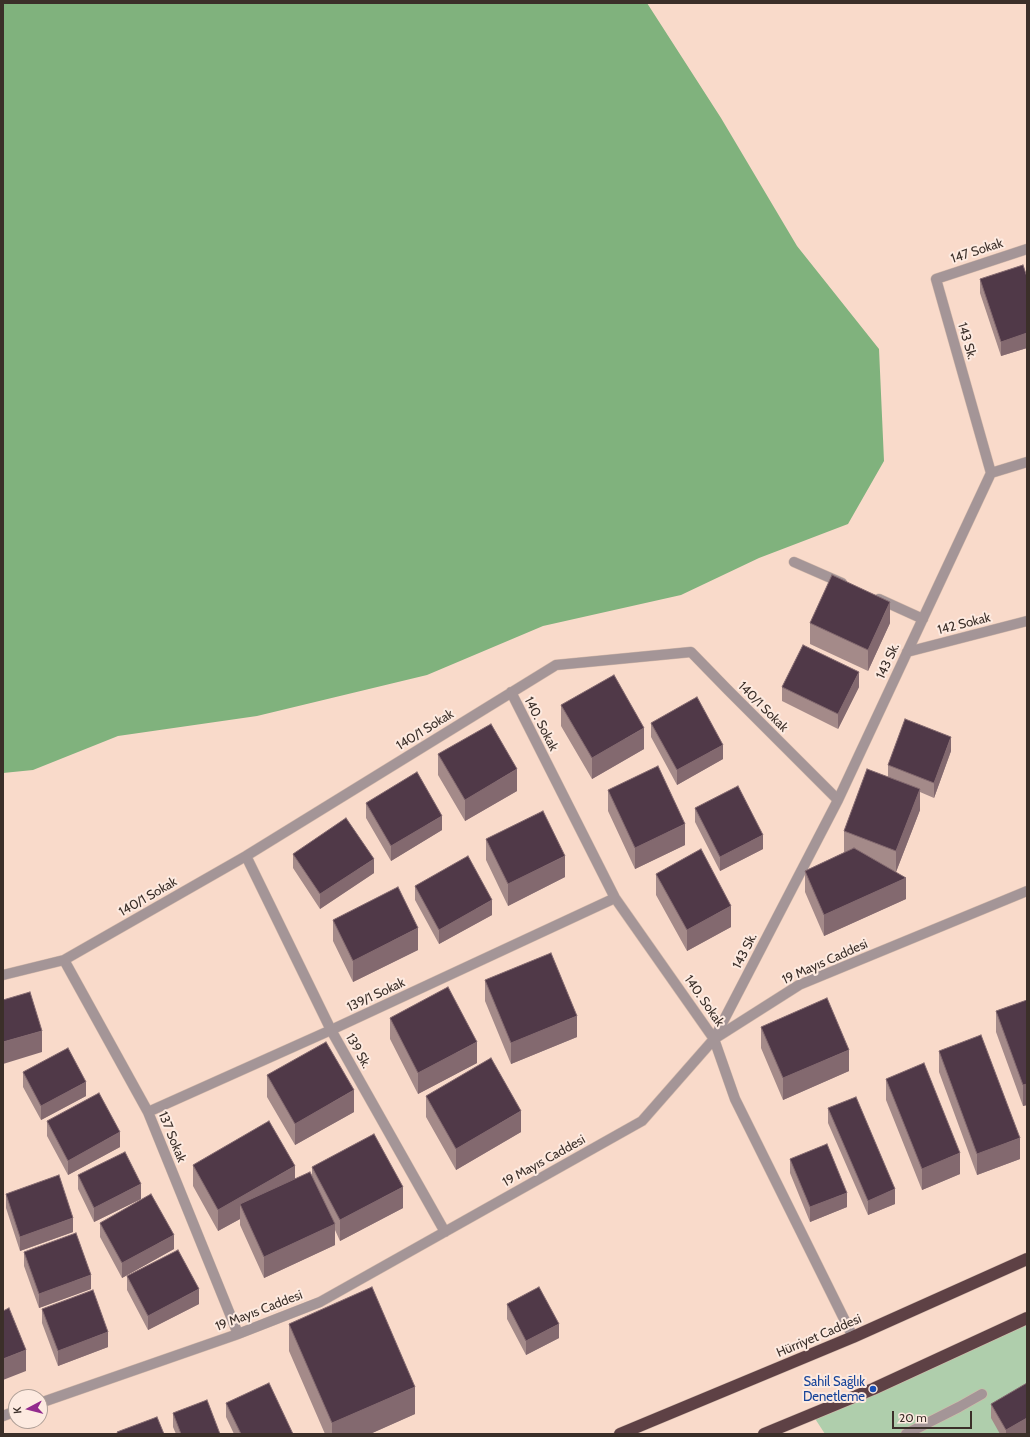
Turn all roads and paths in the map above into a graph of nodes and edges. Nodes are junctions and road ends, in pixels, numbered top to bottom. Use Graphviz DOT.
graph roads {
  1 [pos="1027,249"];
  2 [pos="936,279"];
  3 [pos="1027,462"];
  4 [pos="991,473"];
  5 [pos="794,562"];
  6 [pos="851,587"];
  7 [pos="872,596"];
  8 [pos="923,619"];
  9 [pos="1027,621"];
  10 [pos="906,652"];
  11 [pos="511,692"];
  12 [pos="838,800"];
  13 [pos="246,856"];
  14 [pos="1027,890"];
  15 [pos="614,898"];
  16 [pos="64,960"];
  17 [pos="3,975"];
  18 [pos="331,1030"];
  19 [pos="714,1039"];
  20 [pos="148,1112"];
  21 [pos="445,1232"];
  22 [pos="1027,1259"];
  23 [pos="1027,1318"];
  24 [pos="238,1334"];
  25 [pos="853,1337"];
  26 [pos="982,1394"];
  27 [pos="48,1400"];
  28 [pos="620,1434"];
  29 [pos="764,1434"];
  30 [pos="906,1434"];
  1 -- 2 [label="street, 147 Sokak"];
  2 -- 4 [label="street, 143 Sk."];
  3 -- 4 [label="street"];
  4 -- 8 [label="street, 143 Sk."];
  5 -- 6 [label="street"];
  7 -- 8 [label="street"];
  8 -- 10 [label="street, 143 Sk."];
  9 -- 10 [label="street, 142 Sokak"];
  10 -- 12 [label="street, 143 Sk."];
  11 -- 12 [label="street, 140/1 Sokak"];
  11 -- 13 [label="street, 140/1 Sokak"];
  11 -- 15 [label="street, 140. Sokak"];
  12 -- 19 [label="street, 143 Sk."];
  13 -- 16 [label="street, 140/1 Sokak"];
  13 -- 18 [label="street, 139 Sk."];
  14 -- 19 [label="street, 19 Mayıs Caddesi"];
  15 -- 18 [label="street, 139/1 Sokak"];
  15 -- 19 [label="street, 140. Sokak"];
  16 -- 17 [label="street, 140/1 Sokak"];
  16 -- 20 [label="street, 137 Sokak"];
  18 -- 20 [label="street, 139/1 Sokak"];
  18 -- 21 [label="street, 139 Sk."];
  19 -- 21 [label="street, 19 Mayıs Caddesi"];
  19 -- 25 [label="street, 140. Sokak"];
  20 -- 24 [label="street, 137 Sokak"];
  21 -- 24 [label="street, 19 Mayıs Caddesi"];
  22 -- 25 [label="highway, Hürriyet Caddesi"];
  23 -- 29 [label="highway"];
  24 -- 27 [label="street, 19 Mayıs Caddesi"];
  25 -- 28 [label="highway, Hürriyet Caddesi"];
  26 -- 30 [label="street"];
}
